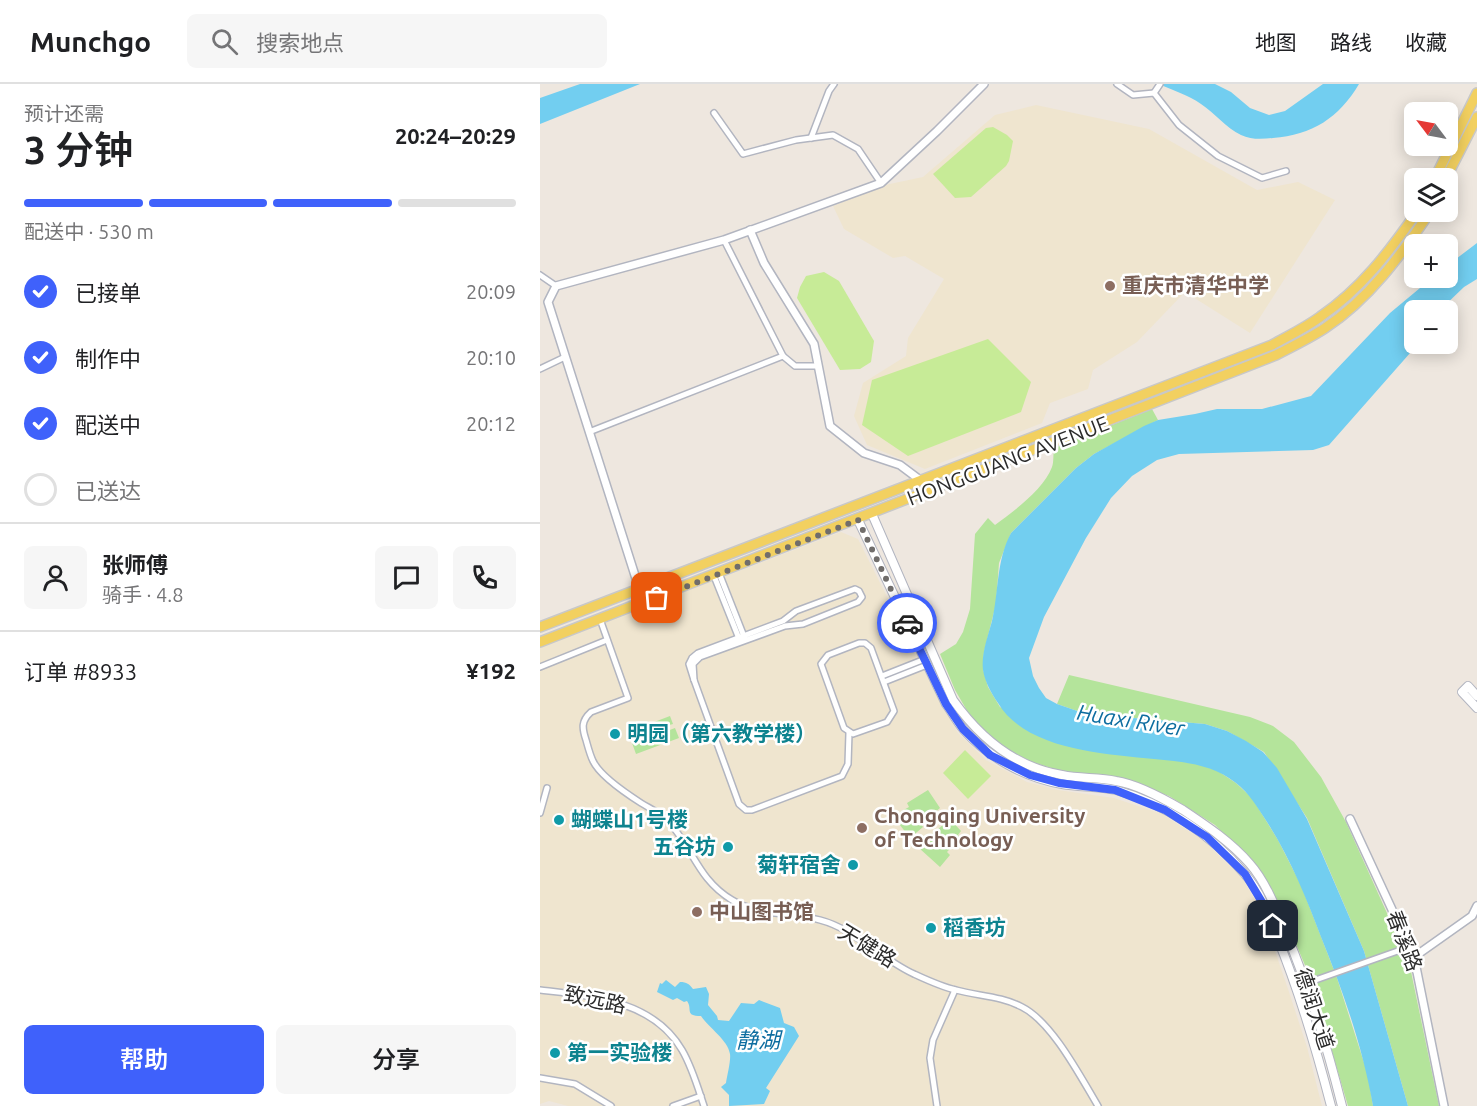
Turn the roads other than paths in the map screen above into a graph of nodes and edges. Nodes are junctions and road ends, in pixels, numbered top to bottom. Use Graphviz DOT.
graph roads {
  1 [pos="834,84"];
  2 [pos="984,84"];
  3 [pos="1117,84"];
  4 [pos="1160,84"];
  5 [pos="1154,93"];
  6 [pos="1477,93"];
  7 [pos="714,112"];
  8 [pos="1477,117"];
  9 [pos="811,138"];
  10 [pos="1440,168"];
  11 [pos="1451,168"];
  12 [pos="1286,171"];
  13 [pos="881,183"];
  14 [pos="1410,222"];
  15 [pos="1423,222"];
  16 [pos="750,230"];
  17 [pos="724,240"];
  18 [pos="540,275"];
  19 [pos="556,286"];
  20 [pos="783,356"];
  21 [pos="565,357"];
  22 [pos="818,366"];
  23 [pos="540,369"];
  24 [pos="589,432"];
  25 [pos="920,480"];
  26 [pos="872,514"];
  27 [pos="858,520"];
  28 [pos="717,575"];
  29 [pos="639,588"];
  30 [pos="600,620"];
  31 [pos="540,627"];
  32 [pos="742,639"];
  33 [pos="607,640"];
  34 [pos="540,642"];
  35 [pos="926,662"];
  36 [pos="540,668"];
  37 [pos="883,679"];
  38 [pos="1477,696"];
  39 [pos="1477,708"];
  40 [pos="849,733"];
  41 [pos="548,788"];
  42 [pos="540,813"];
  43 [pos="1350,819"];
  44 [pos="1477,906"];
  45 [pos="1474,919"];
  46 [pos="1409,947"];
  47 [pos="1414,957"];
  48 [pos="1307,983"];
  49 [pos="540,990"];
  50 [pos="955,990"];
  51 [pos="540,1078"];
  52 [pos="701,1096"];
  53 [pos="611,1106"];
  54 [pos="673,1106"];
  55 [pos="704,1106"];
  56 [pos="937,1106"];
  57 [pos="1098,1106"];
  58 [pos="1331,1106"];
  59 [pos="1342,1106"];
  60 [pos="1444,1106"];
  1 -- 9 [label="street"];
  2 -- 13 [label="street"];
  3 -- 5 [label="street"];
  4 -- 5 [label="street"];
  5 -- 12 [label="street"];
  6 -- 10 [label="main road"];
  7 -- 9 [label="street"];
  8 -- 11 [label="main road"];
  9 -- 13 [label="street"];
  13 -- 16 [label="street"];
  14 -- 25 [label="main road, HONGGUANG AVENUE"];
  15 -- 26 [label="main road, HONGGUANG AVENUE"];
  16 -- 17 [label="street"];
  16 -- 22 [label="street"];
  17 -- 19 [label="street"];
  17 -- 20 [label="street"];
  18 -- 19 [label="street"];
  19 -- 21 [label="street"];
  20 -- 22 [label="street"];
  20 -- 24 [label="street"];
  21 -- 23 [label="street"];
  21 -- 24 [label="street"];
  22 -- 25 [label="street"];
  24 -- 29 [label="street"];
  25 -- 29 [label="main road, HONGGUANG AVENUE"];
  26 -- 27 [label="main road, HONGGUANG AVENUE"];
  26 -- 48 [label="main road, 德润大道"];
  27 -- 28 [label="main road, HONGGUANG AVENUE"];
  27 -- 35 [label="main road, 德润大道"];
  28 -- 30 [label="main road, HONGGUANG AVENUE"];
  28 -- 32 [label="street"];
  29 -- 31 [label="main road, HONGGUANG AVENUE"];
  30 -- 33 [label="street"];
  30 -- 34 [label="main road, HONGGUANG AVENUE"];
  32 -- 32 [label="street"];
  32 -- 40 [label="street"];
  33 -- 36 [label="street"];
  33 -- 50 [label="street, 天健路"];
  35 -- 37 [label="street"];
  35 -- 58 [label="main road, 德润大道"];
  37 -- 40 [label="street"];
  37 -- 40 [label="street"];
  38 -- 39 [label="main road"];
  41 -- 42 [label="street"];
  43 -- 46 [label="street, 春溪路"];
  44 -- 45 [label="street"];
  45 -- 47 [label="street"];
  46 -- 47 [label="street, 春溪路"];
  46 -- 48 [label="street"];
  47 -- 60 [label="street, 春溪路"];
  48 -- 59 [label="main road, 德润大道"];
  49 -- 52 [label="street, 致远路"];
  50 -- 56 [label="street"];
  50 -- 57 [label="street, 天健路"];
  51 -- 53 [label="street"];
  52 -- 54 [label="street"];
  52 -- 55 [label="street, 致远路"];
}
